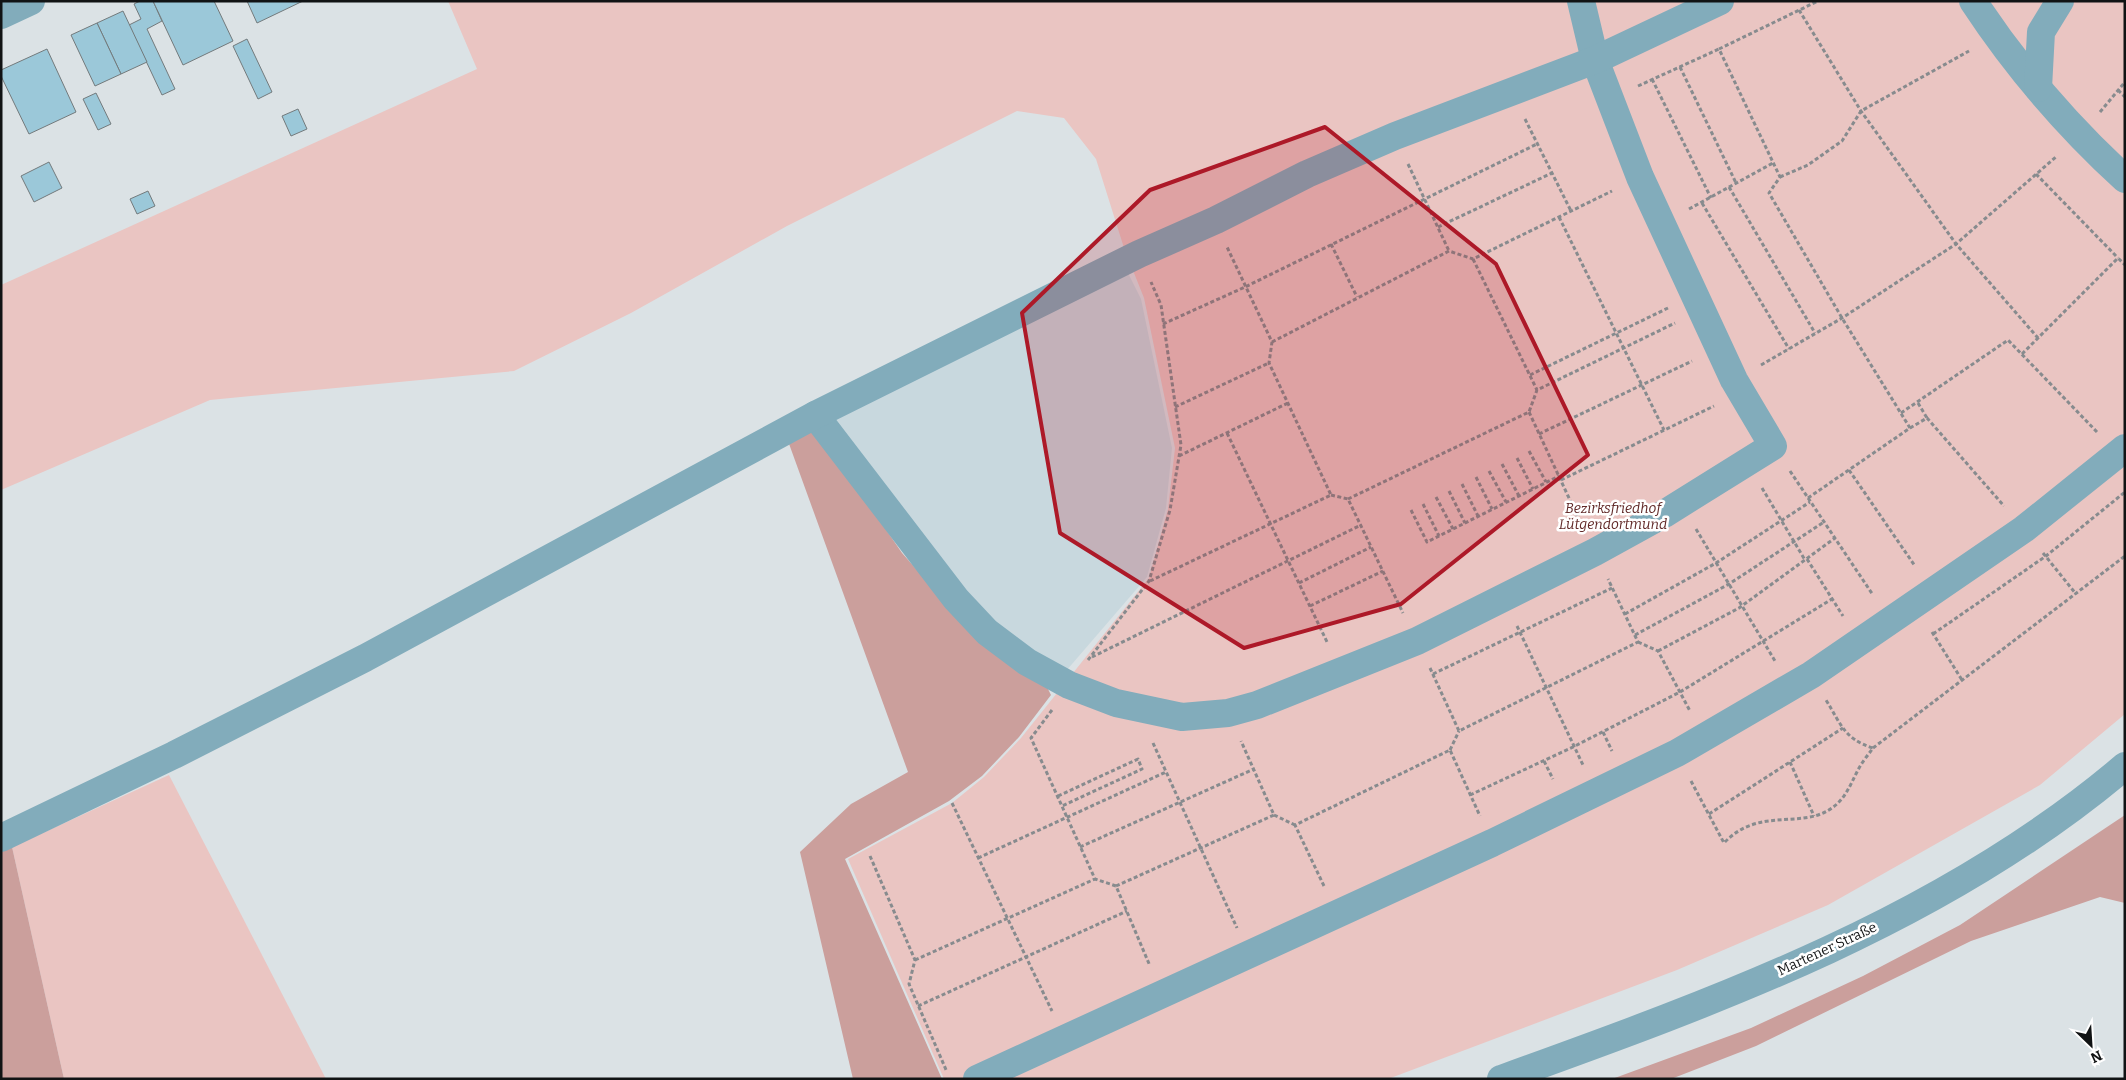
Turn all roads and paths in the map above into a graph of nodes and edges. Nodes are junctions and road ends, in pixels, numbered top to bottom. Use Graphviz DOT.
graph roads {
  1 [pos="31,1"];
  2 [pos="1582,1"];
  3 [pos="1720,1"];
  4 [pos="1818,1"];
  5 [pos="1973,1"];
  6 [pos="2060,1"];
  7 [pos="1799,10"];
  8 [pos="1,15"];
  9 [pos="1996,36"];
  10 [pos="1719,49"];
  11 [pos="1594,60"];
  12 [pos="1680,67"];
  13 [pos="1652,80"];
  14 [pos="2125,82"];
  15 [pos="2038,88"];
  16 [pos="2118,90"];
  17 [pos="1511,92"];
  18 [pos="2125,97"];
  19 [pos="1610,99"];
  20 [pos="1861,111"];
  21 [pos="1395,136"];
  22 [pos="2079,136"];
  23 [pos="1537,144"];
  24 [pos="1773,163"];
  25 [pos="1552,173"];
  26 [pos="2036,174"];
  27 [pos="1640,177"];
  28 [pos="1780,177"];
  29 [pos="2125,179"];
  30 [pos="1736,183"];
  31 [pos="1729,187"];
  32 [pos="1711,198"];
  33 [pos="1425,199"];
  34 [pos="1702,202"];
  35 [pos="1571,211"];
  36 [pos="1559,217"];
  37 [pos="1216,220"];
  38 [pos="1662,224"];
  39 [pos="1438,227"];
  40 [pos="1331,244"];
  41 [pos="1956,244"];
  42 [pos="1449,251"];
  43 [pos="1139,254"];
  44 [pos="2118,258"];
  45 [pos="1473,259"];
  46 [pos="2125,265"];
  47 [pos="1245,288"];
  48 [pos="1357,297"];
  49 [pos="1699,302"];
  50 [pos="1842,318"];
  51 [pos="1163,324"];
  52 [pos="1616,333"];
  53 [pos="1815,333"];
  54 [pos="2038,338"];
  55 [pos="1272,342"];
  56 [pos="1623,348"];
  57 [pos="1720,348"];
  58 [pos="1789,349"];
  59 [pos="2022,354"];
  60 [pos="1269,363"];
  61 [pos="1530,375"];
  62 [pos="1642,385"];
  63 [pos="1738,387"];
  64 [pos="1538,390"];
  65 [pos="1288,403"];
  66 [pos="1918,403"];
  67 [pos="1175,407"];
  68 [pos="1529,412"];
  69 [pos="1901,414"];
  70 [pos="815,415"];
  71 [pos="1926,418"];
  72 [pos="1910,428"];
  73 [pos="1664,430"];
  74 [pos="1227,433"];
  75 [pos="1539,434"];
  76 [pos="1773,446"];
  77 [pos="1530,451"];
  78 [pos="2121,451"];
  79 [pos="1179,456"];
  80 [pos="1517,458"];
  81 [pos="1746,462"];
  82 [pos="1502,464"];
  83 [pos="1849,470"];
  84 [pos="1489,471"];
  85 [pos="1476,477"];
  86 [pos="1560,478"];
  87 [pos="1546,482"];
  88 [pos="1462,484"];
  89 [pos="1534,489"];
  90 [pos="1449,491"];
  91 [pos="1331,495"];
  92 [pos="1519,496"];
  93 [pos="1436,497"];
  94 [pos="1348,499"];
  95 [pos="1809,500"];
  96 [pos="1506,502"];
  97 [pos="1423,504"];
  98 [pos="1680,504"];
  99 [pos="1492,509"];
  100 [pos="1411,510"];
  101 [pos="1478,516"];
  102 [pos="1782,520"];
  103 [pos="1824,522"];
  104 [pos="1271,523"];
  105 [pos="1465,523"];
  106 [pos="1361,524"];
  107 [pos="1453,529"];
  108 [pos="2024,529"];
  109 [pos="1439,536"];
  110 [pos="1835,538"];
  111 [pos="1794,542"];
  112 [pos="1371,546"];
  113 [pos="1594,552"];
  114 [pos="2125,556"];
  115 [pos="1806,559"];
  116 [pos="1288,560"];
  117 [pos="1716,563"];
  118 [pos="1383,571"];
  119 [pos="1149,581"];
  120 [pos="1299,583"];
  121 [pos="1730,584"];
  122 [pos="1612,588"];
  123 [pos="2076,594"];
  124 [pos="1504,598"];
  125 [pos="1923,598"];
  126 [pos="1832,599"];
  127 [pos="1742,605"];
  128 [pos="1310,606"];
  129 [pos="1625,614"];
  130 [pos="1890,620"];
  131 [pos="1520,631"];
  132 [pos="1635,636"];
  133 [pos="1417,641"];
  134 [pos="1638,642"];
  135 [pos="1859,642"];
  136 [pos="1764,643"];
  137 [pos="1658,651"];
  138 [pos="1090,659"];
  139 [pos="1341,672"];
  140 [pos="1433,674"];
  141 [pos="1962,680"];
  142 [pos="1069,685"];
  143 [pos="1546,687"];
  144 [pos="1790,688"];
  145 [pos="1680,692"];
  146 [pos="1829,705"];
  147 [pos="1136,708"];
  148 [pos="1228,713"];
  149 [pos="1843,728"];
  150 [pos="1460,731"];
  151 [pos="1704,738"];
  152 [pos="1574,746"];
  153 [pos="1873,748"];
  154 [pos="1450,750"];
  155 [pos="1790,762"];
  156 [pos="2125,766"];
  157 [pos="1254,769"];
  158 [pos="1166,772"];
  159 [pos="1692,783"];
  160 [pos="1596,792"];
  161 [pos="1470,795"];
  162 [pos="1058,796"];
  163 [pos="1180,802"];
  164 [pos="952,803"];
  165 [pos="1062,806"];
  166 [pos="1274,814"];
  167 [pos="1709,814"];
  168 [pos="1814,816"];
  169 [pos="1067,817"];
  170 [pos="1295,825"];
  171 [pos="1,838"];
  172 [pos="1492,843"];
  173 [pos="1080,847"];
  174 [pos="1201,848"];
  175 [pos="870,856"];
  176 [pos="978,858"];
  177 [pos="1095,879"];
  178 [pos="1116,886"];
  179 [pos="1127,911"];
  180 [pos="1337,914"];
  181 [pos="1007,918"];
  182 [pos="1249,954"];
  183 [pos="1026,957"];
  184 [pos="915,960"];
  185 [pos="1162,994"];
  186 [pos="918,1006"];
  187 [pos="1065,1039"];
  188 [pos="950,1079"];
  189 [pos="977,1079"];
  190 [pos="1501,1079"];
  1 -- 8 [label="street"];
  2 -- 11 [label="street"];
  3 -- 11 [label="street"];
  4 -- 7 [label="path"];
  5 -- 9 [label="street"];
  6 -- 15 [label="street"];
  7 -- 10 [label="path"];
  7 -- 20 [label="path"];
  9 -- 15 [label="street"];
  9 -- 20 [label="path"];
  10 -- 12 [label="path"];
  10 -- 24 [label="path"];
  11 -- 17 [label="street"];
  11 -- 19 [label="street"];
  12 -- 13 [label="path"];
  12 -- 30 [label="path"];
  13 -- 19 [label="path"];
  13 -- 32 [label="path"];
  14 -- 16 [label="path"];
  15 -- 22 [label="street"];
  16 -- 18 [label="path"];
  16 -- 22 [label="path"];
  17 -- 21 [label="street"];
  17 -- 23 [label="path"];
  19 -- 27 [label="street"];
  20 -- 28 [label="path"];
  20 -- 41 [label="path"];
  21 -- 33 [label="path"];
  21 -- 37 [label="street"];
  22 -- 26 [label="path"];
  22 -- 29 [label="street"];
  23 -- 25 [label="path"];
  23 -- 33 [label="path"];
  24 -- 28 [label="path"];
  24 -- 30 [label="path"];
  25 -- 35 [label="path"];
  25 -- 39 [label="path"];
  26 -- 41 [label="path"];
  26 -- 44 [label="path"];
  27 -- 35 [label="path"];
  27 -- 38 [label="street"];
  28 -- 50 [label="path"];
  30 -- 31 [label="path"];
  31 -- 32 [label="path"];
  31 -- 53 [label="path"];
  32 -- 34 [label="path"];
  33 -- 39 [label="path"];
  33 -- 40 [label="path"];
  34 -- 38 [label="path"];
  34 -- 58 [label="path"];
  35 -- 36 [label="path"];
  36 -- 45 [label="path"];
  36 -- 52 [label="path"];
  37 -- 43 [label="street"];
  37 -- 47 [label="path"];
  38 -- 49 [label="street"];
  39 -- 42 [label="path"];
  40 -- 47 [label="path"];
  40 -- 48 [label="path"];
  41 -- 50 [label="path"];
  41 -- 54 [label="path"];
  42 -- 45 [label="path"];
  42 -- 48 [label="path"];
  43 -- 51 [label="path"];
  43 -- 70 [label="street"];
  44 -- 46 [label="path"];
  44 -- 54 [label="path"];
  45 -- 61 [label="path"];
  47 -- 51 [label="path"];
  47 -- 55 [label="path"];
  48 -- 55 [label="path"];
  49 -- 52 [label="path"];
  49 -- 56 [label="path"];
  49 -- 57 [label="street"];
  50 -- 53 [label="path"];
  50 -- 69 [label="path"];
  51 -- 67 [label="path"];
  52 -- 56 [label="path"];
  52 -- 61 [label="path"];
  53 -- 58 [label="path"];
  54 -- 59 [label="path"];
  55 -- 60 [label="path"];
  56 -- 62 [label="path"];
  56 -- 64 [label="path"];
  57 -- 62 [label="path"];
  57 -- 63 [label="street"];
  58 -- 63 [label="path"];
  59 -- 66 [label="path"];
  59 -- 78 [label="path"];
  60 -- 65 [label="path"];
  60 -- 67 [label="path"];
  61 -- 64 [label="path"];
  62 -- 73 [label="path"];
  62 -- 75 [label="path"];
  63 -- 73 [label="path"];
  63 -- 76 [label="street"];
  64 -- 68 [label="path"];
  65 -- 74 [label="path"];
  65 -- 91 [label="path"];
  66 -- 69 [label="path"];
  66 -- 71 [label="path"];
  67 -- 79 [label="path"];
  68 -- 75 [label="path"];
  68 -- 94 [label="path"];
  69 -- 72 [label="path"];
  70 -- 142 [label="street"];
  70 -- 171 [label="street"];
  71 -- 72 [label="path"];
  71 -- 108 [label="path"];
  72 -- 83 [label="path"];
  73 -- 86 [label="path"];
  74 -- 79 [label="path"];
  74 -- 104 [label="path"];
  75 -- 86 [label="path"];
  76 -- 81 [label="street"];
  76 -- 95 [label="path"];
  77 -- 87 [label="path"];
  78 -- 108 [label="street"];
  79 -- 119 [label="path"];
  80 -- 89 [label="path"];
  81 -- 98 [label="street"];
  81 -- 102 [label="path"];
  82 -- 92 [label="path"];
  83 -- 95 [label="path"];
  83 -- 125 [label="path"];
  84 -- 96 [label="path"];
  85 -- 99 [label="path"];
  86 -- 87 [label="path"];
  86 -- 113 [label="path"];
  87 -- 89 [label="path"];
  88 -- 101 [label="path"];
  89 -- 92 [label="path"];
  90 -- 105 [label="path"];
  91 -- 94 [label="path"];
  91 -- 104 [label="path"];
  92 -- 96 [label="path"];
  93 -- 107 [label="path"];
  94 -- 106 [label="path"];
  95 -- 102 [label="path"];
  95 -- 103 [label="path"];
  96 -- 99 [label="path"];
  97 -- 109 [label="path"];
  98 -- 113 [label="street"];
  98 -- 117 [label="path"];
  99 -- 101 [label="path"];
  100 -- 109 [label="path"];
  101 -- 105 [label="path"];
  102 -- 111 [label="path"];
  102 -- 117 [label="path"];
  103 -- 110 [label="path"];
  103 -- 111 [label="path"];
  104 -- 116 [label="path"];
  104 -- 119 [label="path"];
  105 -- 107 [label="path"];
  106 -- 112 [label="path"];
  106 -- 116 [label="path"];
  107 -- 109 [label="path"];
  108 -- 123 [label="path"];
  108 -- 125 [label="street"];
  110 -- 115 [label="path"];
  110 -- 130 [label="path"];
  111 -- 115 [label="path"];
  111 -- 121 [label="path"];
  112 -- 118 [label="path"];
  112 -- 120 [label="path"];
  113 -- 122 [label="path"];
  113 -- 124 [label="street"];
  114 -- 123 [label="path"];
  115 -- 126 [label="path"];
  115 -- 127 [label="path"];
  116 -- 120 [label="path"];
  116 -- 138 [label="path"];
  117 -- 121 [label="path"];
  117 -- 129 [label="path"];
  118 -- 128 [label="path"];
  118 -- 133 [label="path"];
  119 -- 138 [label="path"];
  120 -- 128 [label="path"];
  121 -- 127 [label="path"];
  121 -- 132 [label="path"];
  122 -- 129 [label="path"];
  122 -- 131 [label="path"];
  123 -- 141 [label="path"];
  124 -- 131 [label="path"];
  124 -- 133 [label="street"];
  125 -- 130 [label="street"];
  125 -- 141 [label="path"];
  126 -- 135 [label="path"];
  126 -- 136 [label="path"];
  127 -- 136 [label="path"];
  127 -- 137 [label="path"];
  128 -- 139 [label="path"];
  129 -- 132 [label="path"];
  130 -- 135 [label="street"];
  131 -- 140 [label="path"];
  131 -- 143 [label="path"];
  132 -- 134 [label="path"];
  133 -- 139 [label="street"];
  133 -- 140 [label="path"];
  134 -- 137 [label="path"];
  134 -- 143 [label="path"];
  135 -- 144 [label="street"];
  136 -- 144 [label="path"];
  136 -- 145 [label="path"];
  137 -- 145 [label="path"];
  138 -- 142 [label="path"];
  139 -- 148 [label="street"];
  140 -- 150 [label="path"];
  141 -- 153 [label="path"];
  142 -- 147 [label="street"];
  142 -- 162 [label="path"];
  143 -- 150 [label="path"];
  143 -- 152 [label="path"];
  144 -- 151 [label="street"];
  145 -- 151 [label="path"];
  145 -- 152 [label="path"];
  146 -- 149 [label="path"];
  147 -- 148 [label="street"];
  147 -- 158 [label="path"];
  148 -- 157 [label="path"];
  149 -- 153 [label="path"];
  149 -- 155 [label="path"];
  150 -- 154 [label="path"];
  151 -- 160 [label="street"];
  152 -- 160 [label="path"];
  152 -- 161 [label="path"];
  153 -- 168 [label="path"];
  154 -- 161 [label="path"];
  154 -- 170 [label="path"];
  155 -- 167 [label="path"];
  155 -- 168 [label="path"];
  156 -- 190 [label="street, Martener Straße"];
  157 -- 163 [label="path"];
  157 -- 166 [label="path"];
  158 -- 163 [label="path"];
  158 -- 169 [label="path"];
  159 -- 167 [label="path"];
  160 -- 172 [label="street"];
  161 -- 172 [label="path"];
  162 -- 165 [label="path"];
  162 -- 165 [label="path"];
  163 -- 173 [label="path"];
  163 -- 174 [label="path"];
  164 -- 176 [label="path"];
  165 -- 169 [label="path"];
  166 -- 170 [label="path"];
  166 -- 174 [label="path"];
  167 -- 168 [label="path"];
  169 -- 173 [label="path"];
  169 -- 176 [label="path"];
  170 -- 180 [label="path"];
  172 -- 180 [label="street"];
  173 -- 177 [label="path"];
  174 -- 178 [label="path"];
  174 -- 182 [label="path"];
  175 -- 184 [label="path"];
  176 -- 181 [label="path"];
  177 -- 178 [label="path"];
  177 -- 181 [label="path"];
  178 -- 179 [label="path"];
  179 -- 183 [label="path"];
  179 -- 185 [label="path"];
  180 -- 182 [label="street"];
  181 -- 183 [label="path"];
  181 -- 184 [label="path"];
  182 -- 185 [label="street"];
  183 -- 186 [label="path"];
  183 -- 187 [label="path"];
  184 -- 186 [label="path"];
  185 -- 187 [label="street"];
  186 -- 188 [label="path"];
  187 -- 189 [label="street"];
}
